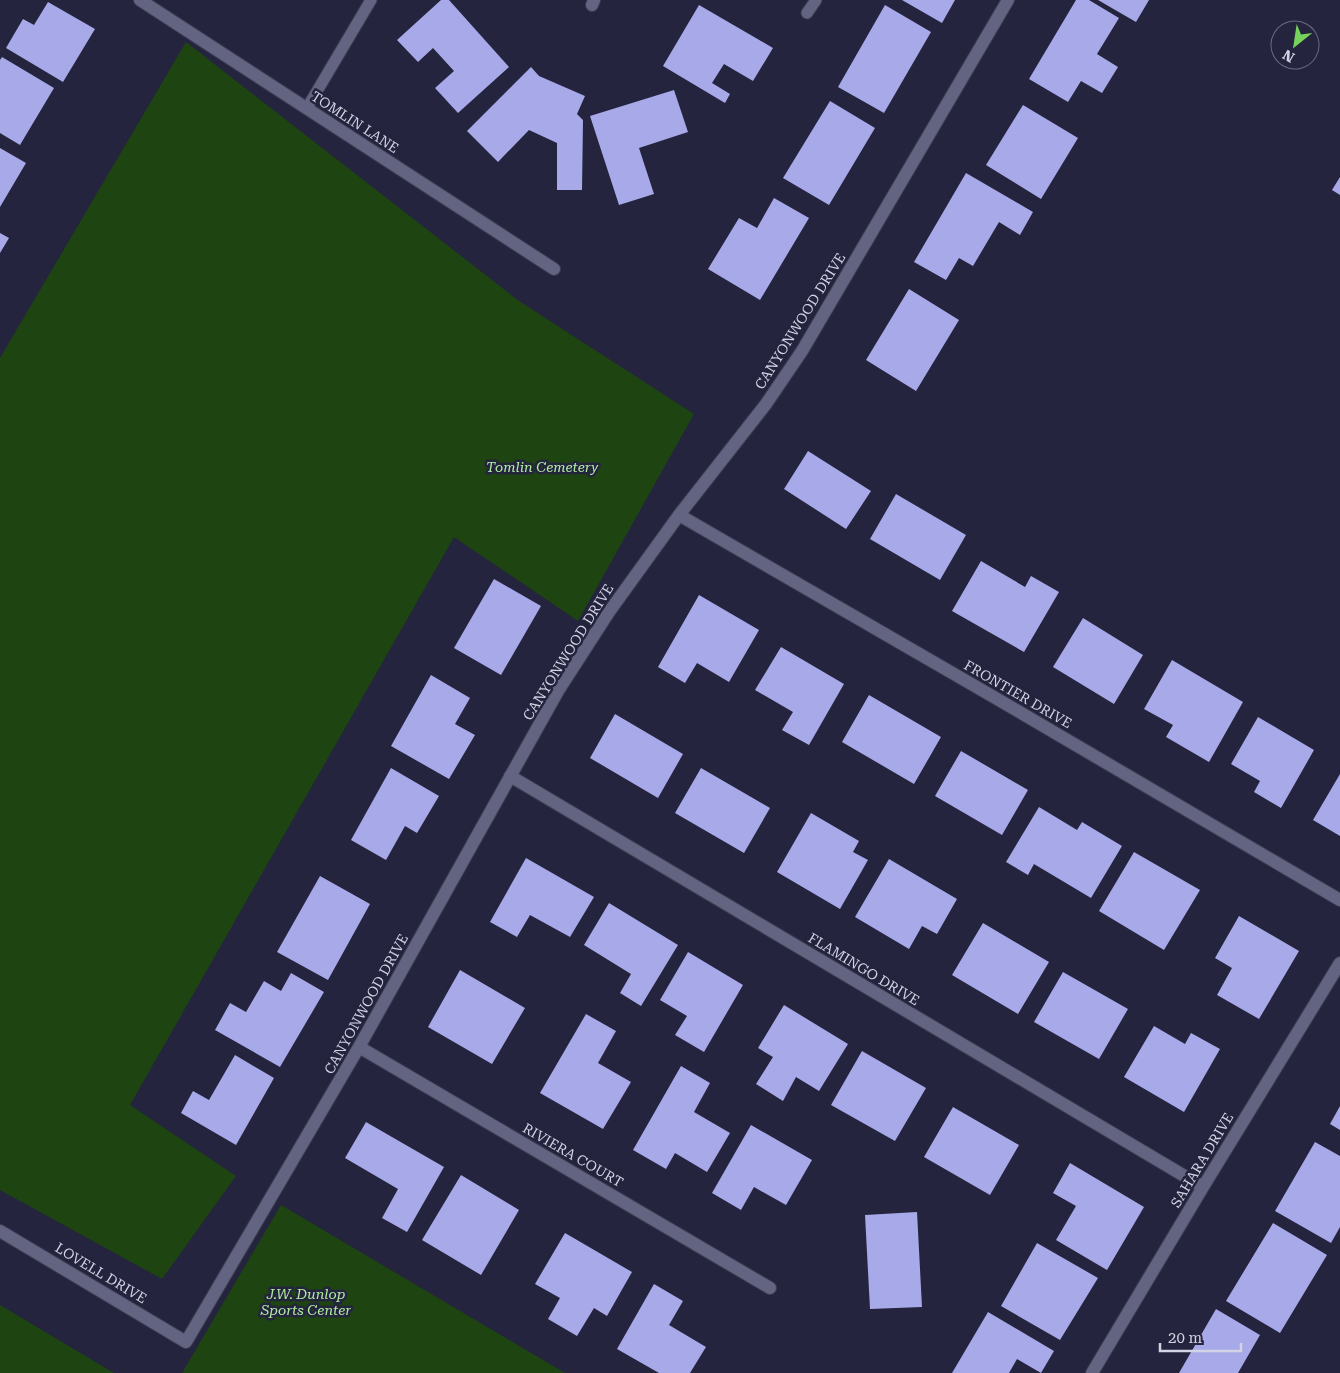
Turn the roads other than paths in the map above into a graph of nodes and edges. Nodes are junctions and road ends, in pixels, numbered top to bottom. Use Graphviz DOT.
graph roads {
  1 [pos="140,0"];
  2 [pos="371,0"];
  3 [pos="816,0"];
  4 [pos="1008,0"];
  5 [pos="807,13"];
  6 [pos="307,108"];
  7 [pos="554,269"];
  8 [pos="679,516"];
  9 [pos="510,776"];
  10 [pos="1340,900"];
  11 [pos="1340,963"];
  12 [pos="360,1048"];
  13 [pos="1203,1187"];
  14 [pos="0,1231"];
  15 [pos="770,1288"];
  16 [pos="186,1342"];
  17 [pos="1092,1373"];
  1 -- 6 [label="street, TOMLIN LANE"];
  2 -- 6 [label="lane"];
  3 -- 5 [label="lane"];
  4 -- 8 [label="street, CANYONWOOD DRIVE"];
  6 -- 7 [label="street, TOMLIN LANE"];
  8 -- 9 [label="street, CANYONWOOD DRIVE"];
  8 -- 10 [label="street, FRONTIER DRIVE"];
  9 -- 12 [label="street, CANYONWOOD DRIVE"];
  9 -- 13 [label="street, FLAMINGO DRIVE"];
  11 -- 13 [label="street, SAHARA DRIVE"];
  12 -- 15 [label="street, RIVIERA COURT"];
  12 -- 16 [label="street, CANYONWOOD DRIVE"];
  13 -- 17 [label="street, SAHARA DRIVE"];
  14 -- 16 [label="street, LOVELL DRIVE"];
}
